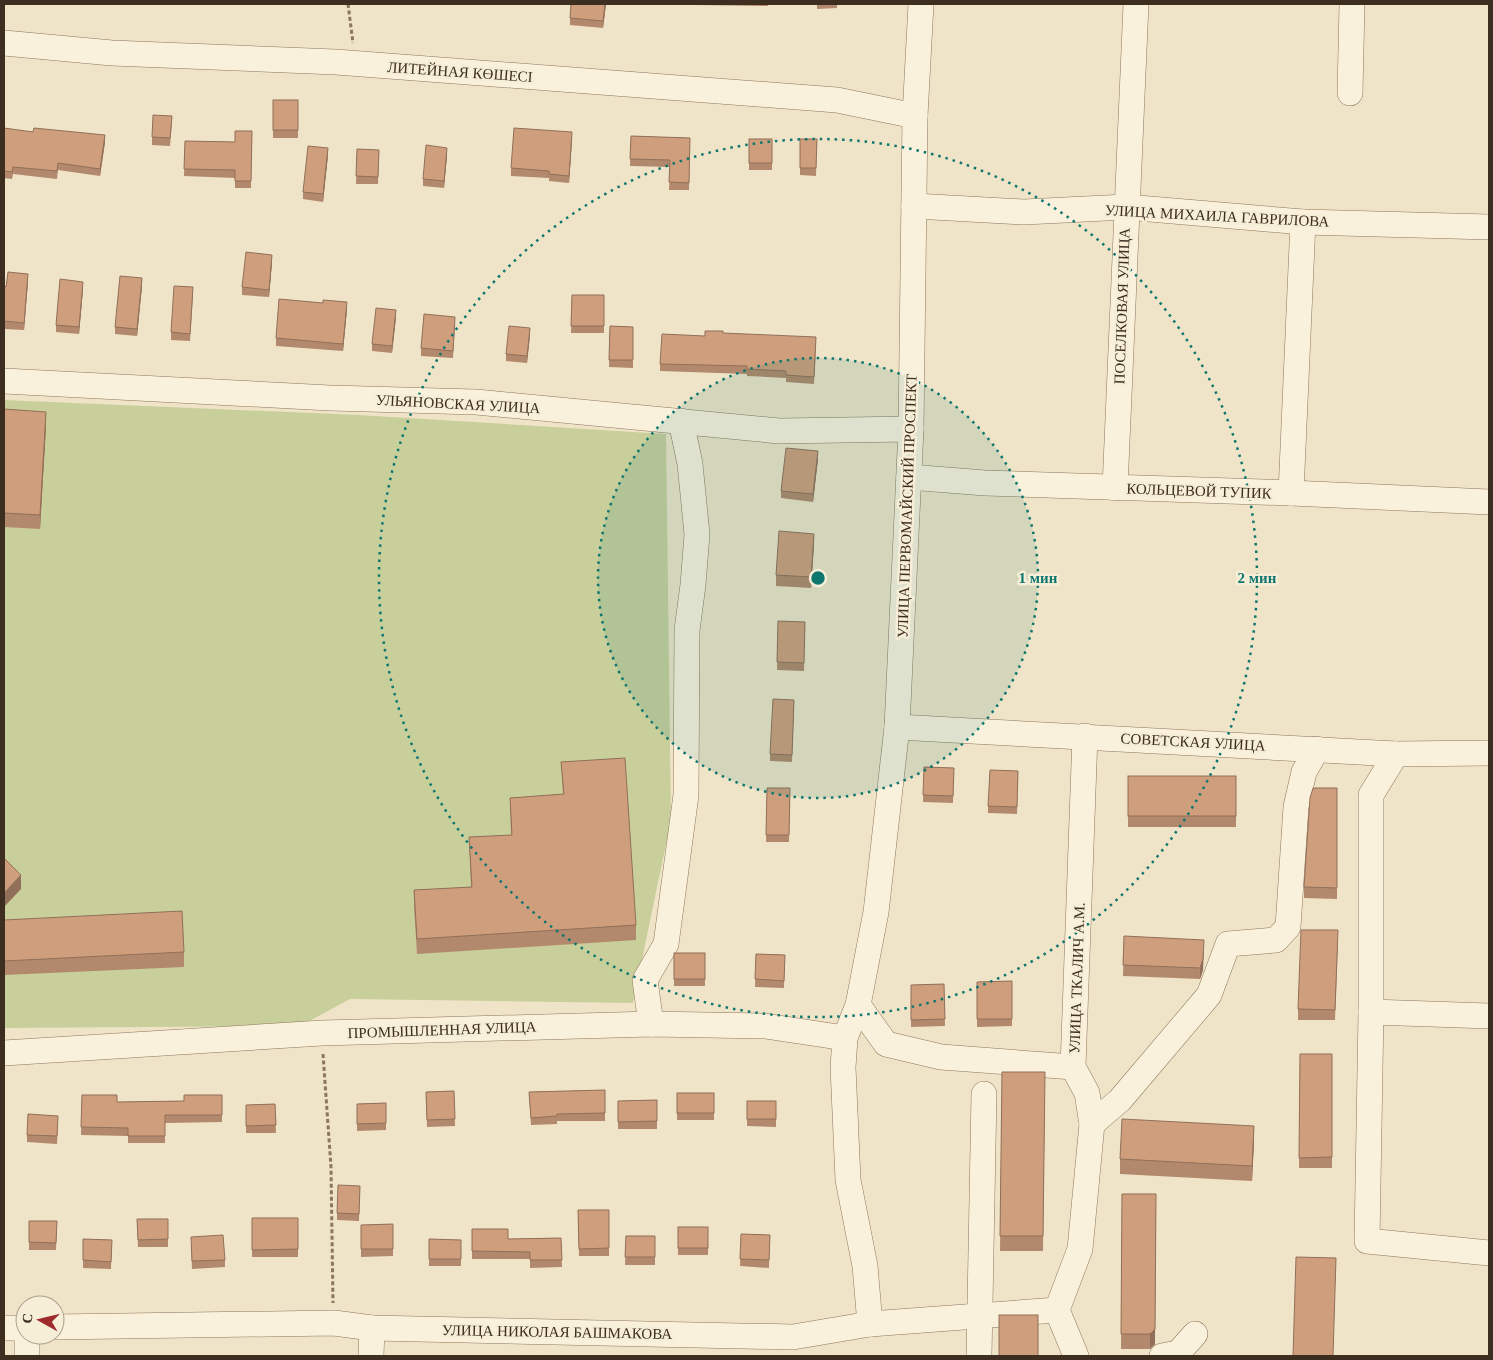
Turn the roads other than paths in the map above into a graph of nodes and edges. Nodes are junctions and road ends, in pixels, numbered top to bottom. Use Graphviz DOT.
graph roads {
  1 [pos="921,4"];
  2 [pos="1136,4"];
  3 [pos="1352,4"];
  4 [pos="4,43"];
  5 [pos="1350,93"];
  6 [pos="915,116"];
  7 [pos="914,206"];
  8 [pos="1126,207"];
  9 [pos="1303,222"];
  10 [pos="1489,227"];
  11 [pos="4,381"];
  12 [pos="681,421"];
  13 [pos="911,428"];
  14 [pos="909,477"];
  15 [pos="1115,488"];
  16 [pos="1291,493"];
  17 [pos="1489,502"];
  18 [pos="897,727"];
  19 [pos="1085,736"];
  20 [pos="1317,749"];
  21 [pos="1489,753"];
  22 [pos="1396,754"];
  23 [pos="858,1005"];
  24 [pos="1371,1012"];
  25 [pos="1489,1016"];
  26 [pos="651,1024"];
  27 [pos="845,1038"];
  28 [pos="4,1053"];
  29 [pos="1073,1067"];
  30 [pos="984,1094"];
  31 [pos="1092,1124"];
  32 [pos="1489,1253"];
  33 [pos="1057,1310"];
  34 [pos="979,1316"];
  35 [pos="870,1324"];
  36 [pos="65,1327"];
  37 [pos="372,1328"];
  38 [pos="1194,1334"];
  39 [pos="371,1356"];
  40 [pos="979,1356"];
  41 [pos="1076,1356"];
  42 [pos="1162,1356"];
  1 -- 6 [label="street, УЛИЦА ПЕРВОМАЙСКИЙ ПРОСПЕКТ"];
  2 -- 8 [label="street, ПОСЕЛКОВАЯ УЛИЦА"];
  3 -- 5 [label="street"];
  4 -- 6 [label="street, ЛИТЕЙНАЯ КӨШЕСІ"];
  6 -- 7 [label="street, УЛИЦА ПЕРВОМАЙСКИЙ ПРОСПЕКТ"];
  7 -- 8 [label="street, УЛИЦА МИХАИЛА ГАВРИЛОВА"];
  7 -- 13 [label="street, УЛИЦА ПЕРВОМАЙСКИЙ ПРОСПЕКТ"];
  8 -- 9 [label="street, УЛИЦА МИХАИЛА ГАВРИЛОВА"];
  8 -- 15 [label="street, ПОСЕЛКОВАЯ УЛИЦА"];
  9 -- 10 [label="street, УЛИЦА МИХАИЛА ГАВРИЛОВА"];
  9 -- 16 [label="street"];
  11 -- 12 [label="street, УЛЬЯНОВСКАЯ УЛИЦА"];
  12 -- 13 [label="street, УЛЬЯНОВСКАЯ УЛИЦА"];
  12 -- 26 [label="street"];
  13 -- 14 [label="street, УЛИЦА ПЕРВОМАЙСКИЙ ПРОСПЕКТ"];
  14 -- 15 [label="street, КОЛЬЦЕВОЙ ТУПИК"];
  14 -- 18 [label="street, УЛИЦА ПЕРВОМАЙСКИЙ ПРОСПЕКТ"];
  15 -- 16 [label="street, КОЛЬЦЕВОЙ ТУПИК"];
  16 -- 17 [label="street, КОЛЬЦЕВОЙ ТУПИК"];
  18 -- 19 [label="street, СОВЕТСКАЯ УЛИЦА"];
  18 -- 23 [label="street, УЛИЦА ПЕРВОМАЙСКИЙ ПРОСПЕКТ"];
  19 -- 20 [label="street, СОВЕТСКАЯ УЛИЦА"];
  19 -- 29 [label="street, УЛИЦА ТКАЛИЧ А.М."];
  20 -- 22 [label="street, СОВЕТСКАЯ УЛИЦА"];
  20 -- 31 [label="street"];
  21 -- 22 [label="street, СОВЕТСКАЯ УЛИЦА"];
  22 -- 24 [label="street"];
  23 -- 27 [label="street"];
  23 -- 29 [label="street"];
  24 -- 25 [label="street"];
  24 -- 32 [label="street"];
  26 -- 27 [label="street, ПРОМЫШЛЕННАЯ УЛИЦА"];
  26 -- 28 [label="street, ПРОМЫШЛЕННАЯ УЛИЦА"];
  27 -- 35 [label="street"];
  29 -- 31 [label="street, УЛИЦА ТКАЛИЧ А.М."];
  30 -- 34 [label="street"];
  31 -- 33 [label="street, УЛИЦА ТКАЛИЧ А.М."];
  33 -- 34 [label="street, УЛИЦА НИКОЛАЯ БАШМАКОВА"];
  33 -- 41 [label="street"];
  34 -- 35 [label="street, УЛИЦА НИКОЛАЯ БАШМАКОВА"];
  34 -- 40 [label="street"];
  35 -- 37 [label="street, УЛИЦА НИКОЛАЯ БАШМАКОВА"];
  36 -- 37 [label="street, УЛИЦА НИКОЛАЯ БАШМАКОВА"];
  37 -- 39 [label="street"];
  38 -- 42 [label="street"];
}
